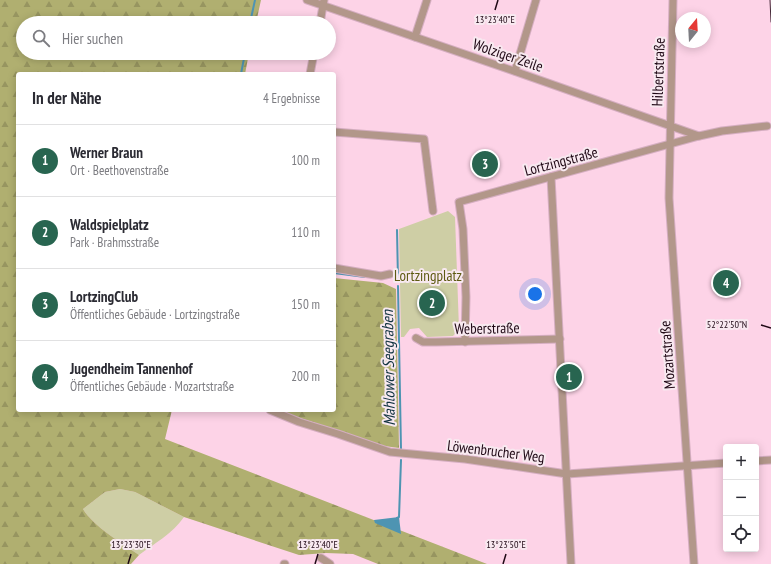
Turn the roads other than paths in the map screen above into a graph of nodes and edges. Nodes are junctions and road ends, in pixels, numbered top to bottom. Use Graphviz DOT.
graph roads {
  1 [pos="307,0"];
  2 [pos="427,0"];
  3 [pos="536,0"];
  4 [pos="673,0"];
  5 [pos="324,3"];
  6 [pos="321,16"];
  7 [pos="414,37"];
  8 [pos="313,60"];
  9 [pos="515,71"];
  10 [pos="310,72"];
  11 [pos="670,125"];
  12 [pos="767,126"];
  13 [pos="336,132"];
  14 [pos="699,136"];
  15 [pos="670,145"];
  16 [pos="551,177"];
  17 [pos="433,211"];
  18 [pos="336,268"];
  19 [pos="390,274"];
  20 [pos="416,338"];
  21 [pos="560,339"];
  22 [pos="465,342"];
  23 [pos="275,412"];
  24 [pos="771,460"];
  25 [pos="759,461"];
  26 [pos="723,463"];
  27 [pos="687,466"];
  28 [pos="567,474"];
  29 [pos="321,558"];
  30 [pos="330,564"];
  31 [pos="571,564"];
  32 [pos="694,564"];
  1 -- 5 [label="street, Wolziger Zeile"];
  2 -- 7 [label="street"];
  3 -- 9 [label="street"];
  4 -- 11 [label="street, Hilbertstraße"];
  5 -- 6 [label="street"];
  5 -- 7 [label="street, Wolziger Zeile"];
  7 -- 9 [label="street, Wolziger Zeile"];
  8 -- 10 [label="street"];
  9 -- 11 [label="street, Wolziger Zeile"];
  11 -- 14 [label="street, Wolziger Zeile"];
  11 -- 15 [label="street, Hilbertstraße"];
  12 -- 14 [label="street"];
  13 -- 17 [label="street"];
  14 -- 15 [label="street"];
  15 -- 16 [label="street, Lortzingstraße"];
  15 -- 27 [label="street, Mozartstraße"];
  16 -- 21 [label="street"];
  16 -- 22 [label="street, Lortzingstraße"];
  18 -- 19 [label="street"];
  20 -- 22 [label="street, Weberstraße"];
  21 -- 22 [label="street, Weberstraße"];
  21 -- 28 [label="street"];
  23 -- 28 [label="street, Löwenbrucher Weg"];
  24 -- 25 [label="street"];
  26 -- 27 [label="street, Löwenbrucher Weg"];
  27 -- 28 [label="street, Löwenbrucher Weg"];
  27 -- 32 [label="street, Mozartstraße"];
  28 -- 31 [label="street"];
  29 -- 30 [label="street"];
}
